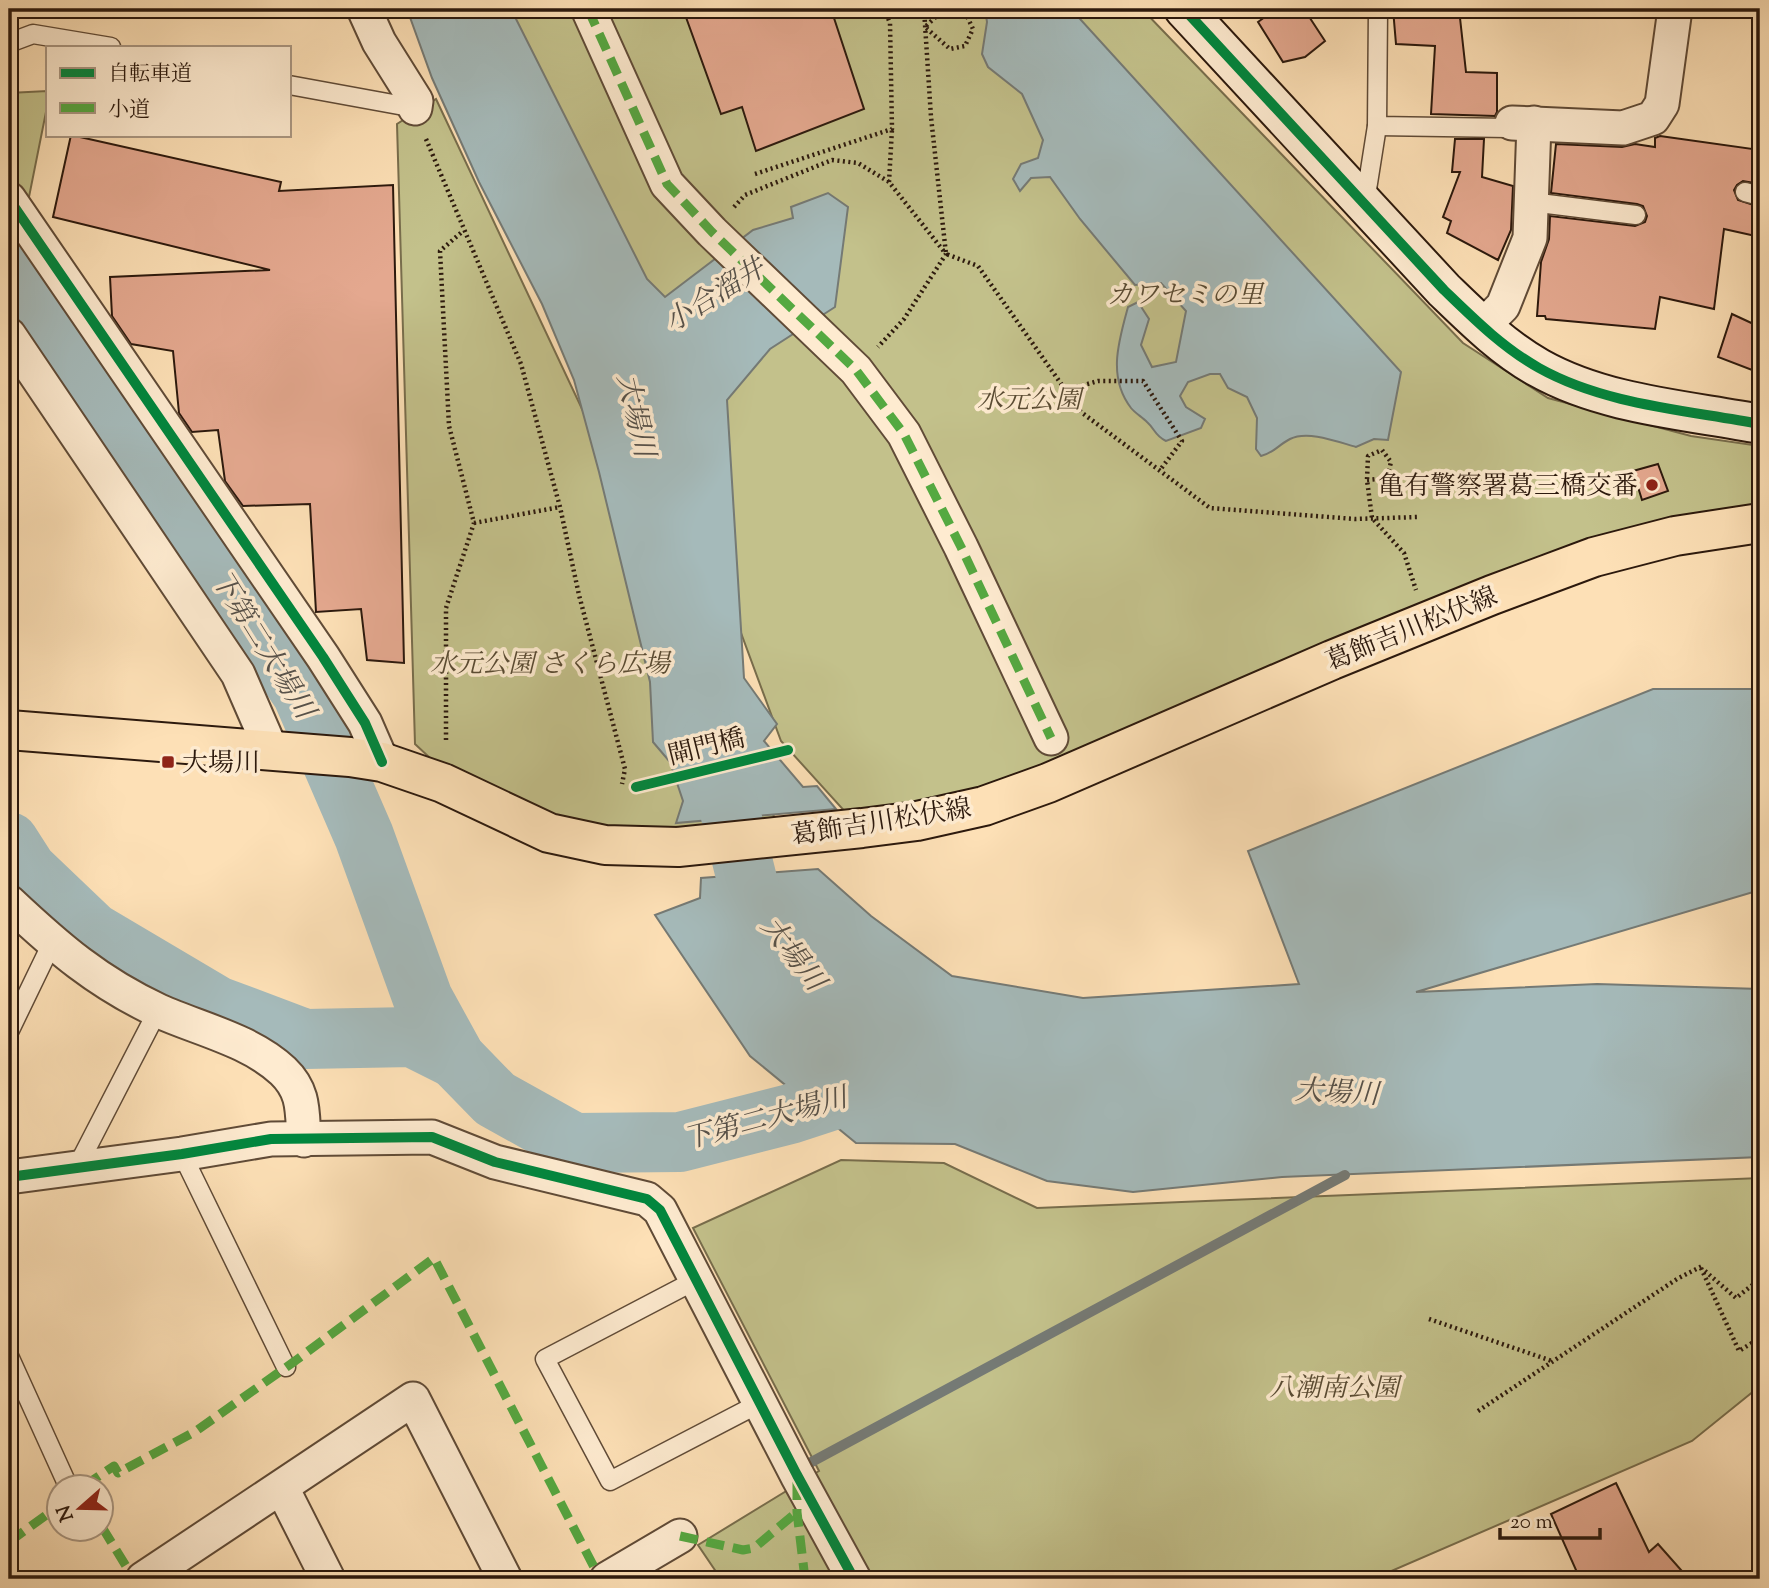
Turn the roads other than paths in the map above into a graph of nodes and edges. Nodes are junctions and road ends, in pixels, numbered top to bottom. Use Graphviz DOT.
graph roads {
  1 [pos="364,9"];
  2 [pos="588,9"];
  3 [pos="1184,9"];
  4 [pos="1378,9"];
  5 [pos="1675,9"];
  6 [pos="9,43"];
  7 [pos="105,46"];
  8 [pos="290,85"];
  9 [pos="415,108"];
  10 [pos="1523,123"];
  11 [pos="1377,126"];
  12 [pos="9,199"];
  13 [pos="1531,202"];
  14 [pos="1364,204"];
  15 [pos="1636,215"];
  16 [pos="1482,327"];
  17 [pos="11,342"];
  18 [pos="1760,424"];
  19 [pos="1760,523"];
  20 [pos="9,730"];
  21 [pos="1051,738"];
  22 [pos="275,753"];
  23 [pos="366,760"];
  24 [pos="9,902"];
  25 [pos="52,943"];
  26 [pos="158,1010"];
  27 [pos="9,1032"];
  28 [pos="304,1140"];
  29 [pos="182,1154"];
  30 [pos="76,1167"];
  31 [pos="9,1177"];
  32 [pos="696,1280"];
  33 [pos="9,1356"];
  34 [pos="286,1367"];
  35 [pos="760,1403"];
  36 [pos="62,1472"];
  37 [pos="282,1488"];
  38 [pos="680,1536"];
  39 [pos="143,1579"];
  40 [pos="328,1579"];
  41 [pos="505,1579"];
  42 [pos="607,1579"];
  43 [pos="854,1579"];
  1 -- 9 [label="street"];
  2 -- 21 [label="street"];
  3 -- 14 [label="street"];
  4 -- 11 [label="lane"];
  5 -- 10 [label="street"];
  6 -- 7 [label="lane"];
  8 -- 9 [label="lane"];
  10 -- 11 [label="lane"];
  10 -- 13 [label="street"];
  11 -- 14 [label="lane"];
  12 -- 23 [label="street"];
  13 -- 15 [label="lane"];
  13 -- 16 [label="street"];
  14 -- 16 [label="street"];
  16 -- 18 [label="street"];
  17 -- 22 [label="street"];
  19 -- 23 [label="main road, 葛飾吉川松伏線"];
  20 -- 22 [label="main road, 葛飾吉川松伏線"];
  22 -- 23 [label="main road, 葛飾吉川松伏線"];
  24 -- 25 [label="street"];
  25 -- 26 [label="street"];
  25 -- 27 [label="lane"];
  26 -- 28 [label="street"];
  26 -- 30 [label="lane"];
  28 -- 29 [label="street"];
  28 -- 32 [label="street"];
  29 -- 30 [label="street"];
  29 -- 34 [label="lane"];
  30 -- 31 [label="street"];
  32 -- 35 [label="street"];
  32 -- 35 [label="lane"];
  33 -- 36 [label="lane"];
  35 -- 43 [label="street"];
  37 -- 39 [label="street"];
  37 -- 40 [label="street"];
  37 -- 41 [label="street"];
  38 -- 42 [label="street"];
}
